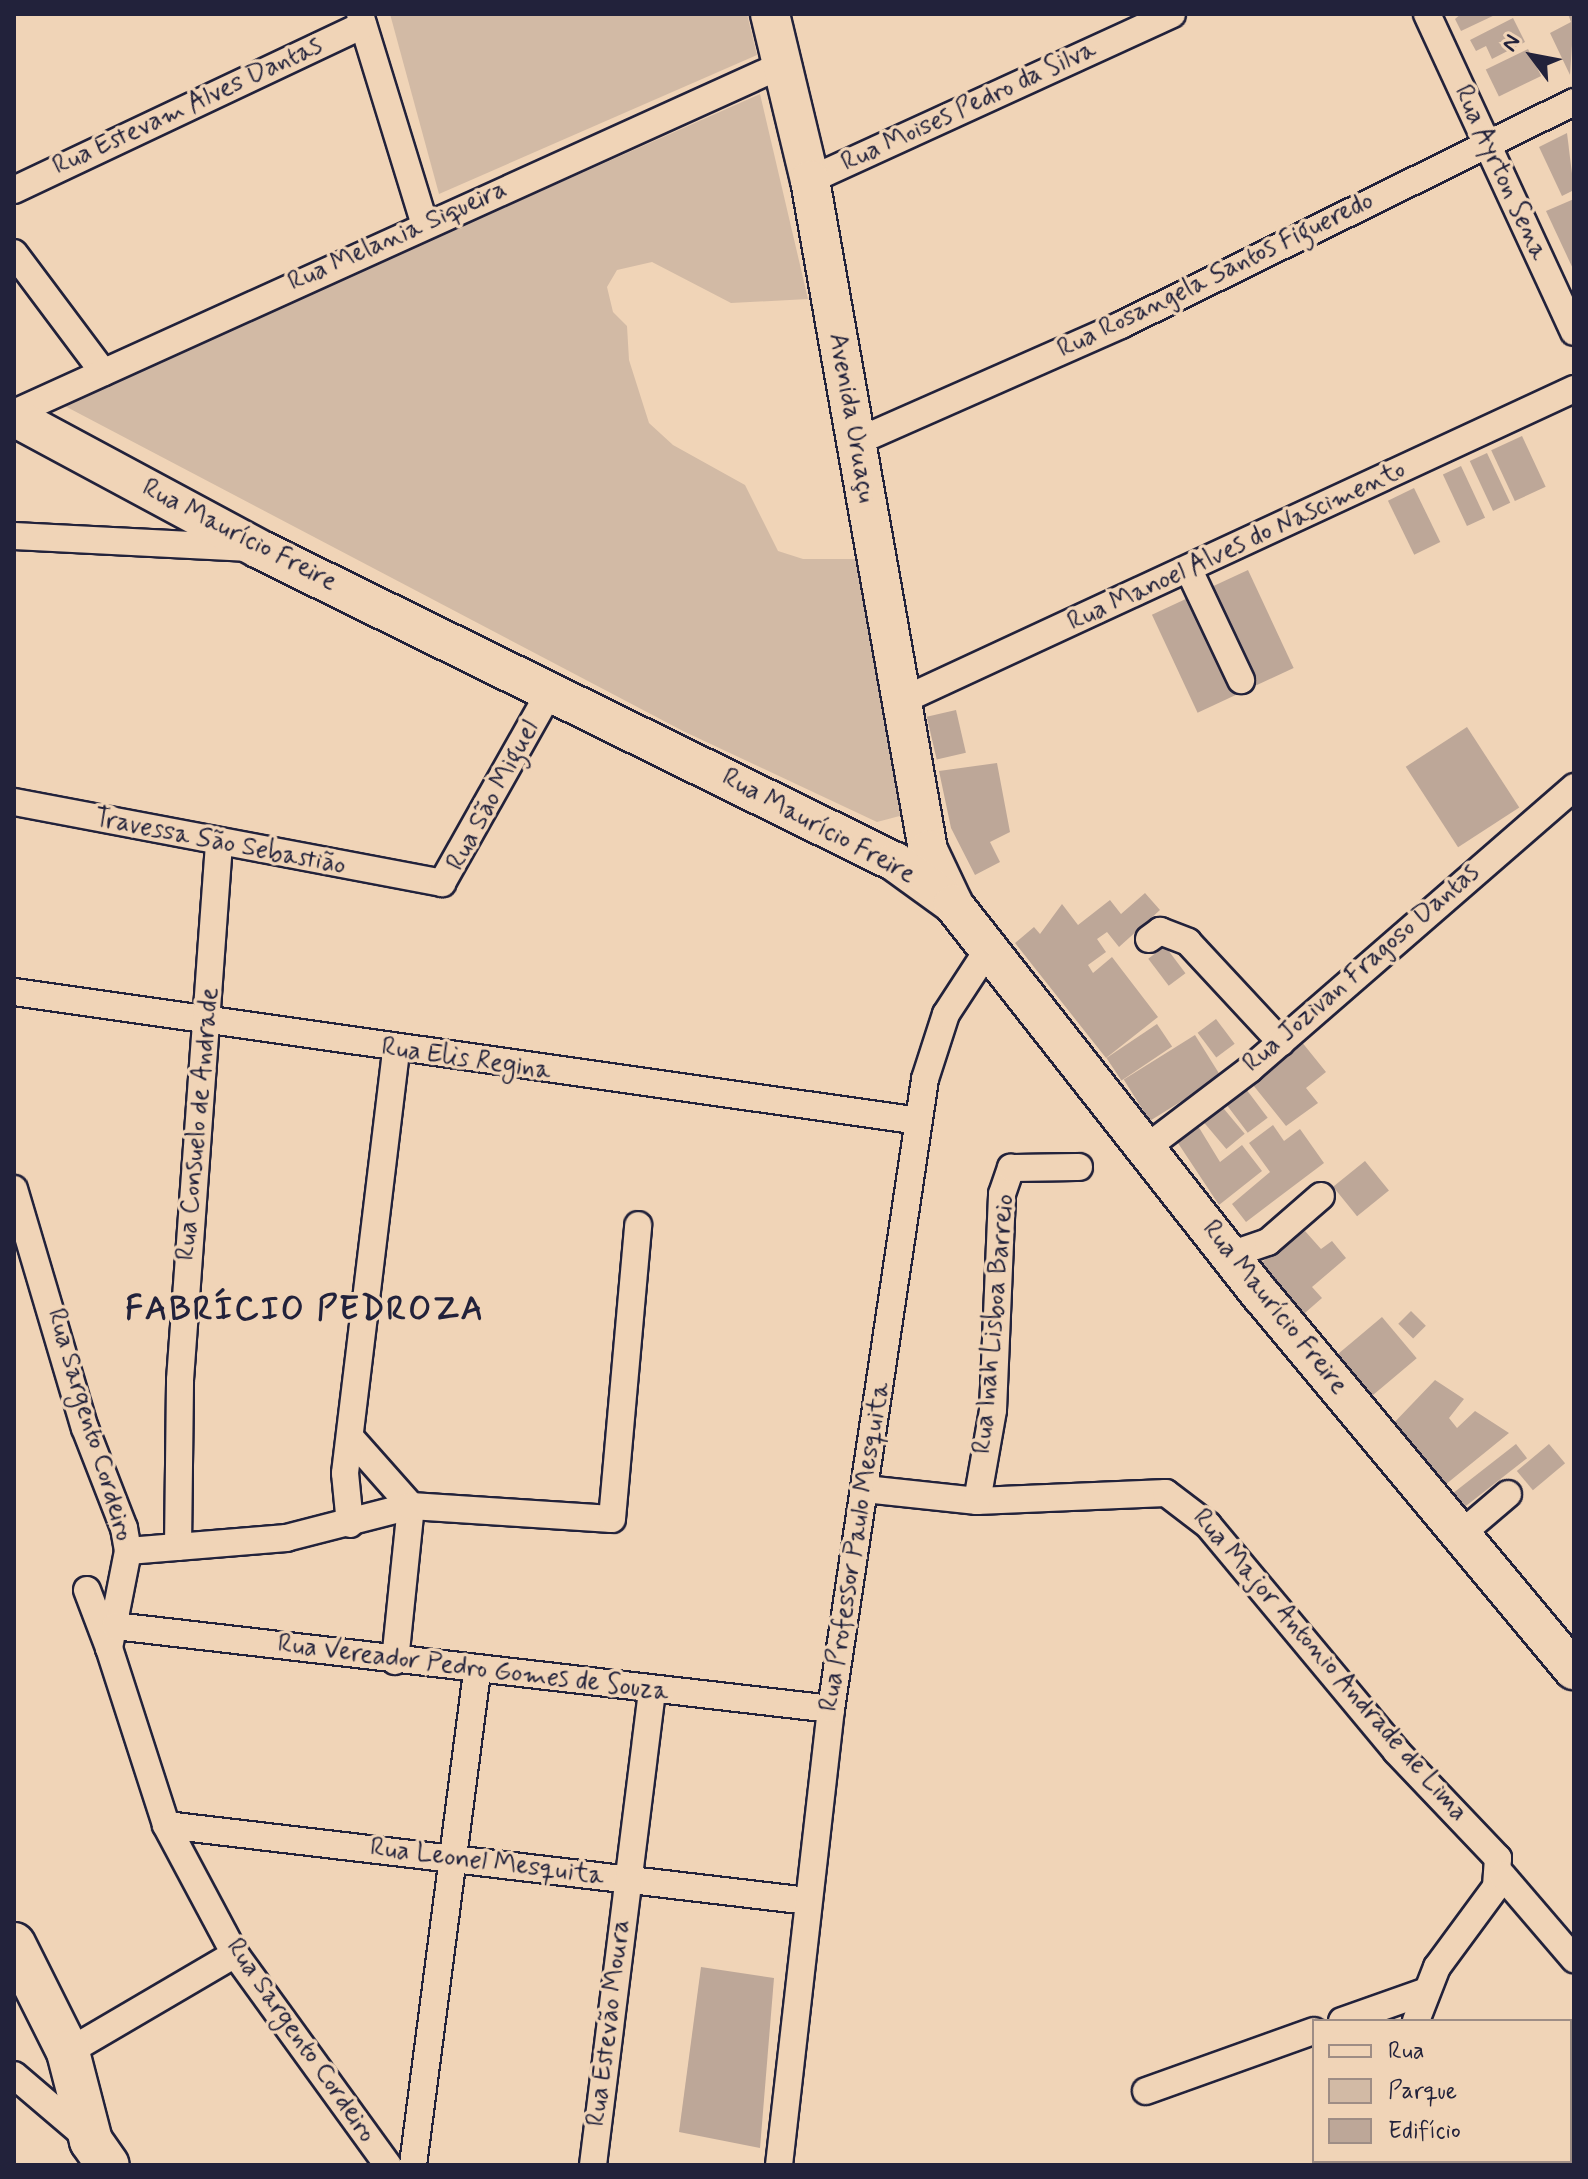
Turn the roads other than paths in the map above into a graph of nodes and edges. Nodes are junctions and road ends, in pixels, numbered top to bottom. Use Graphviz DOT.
graph roads {
  1 [pos="770,14"];
  2 [pos="1172,14"];
  3 [pos="1427,14"];
  4 [pos="362,19"];
  5 [pos="784,64"];
  6 [pos="1574,102"];
  7 [pos="1487,144"];
  8 [pos="810,180"];
  9 [pos="14,190"];
  10 [pos="425,225"];
  11 [pos="14,253"];
  12 [pos="1574,332"];
  13 [pos="103,372"];
  14 [pos="1574,389"];
  15 [pos="14,415"];
  16 [pos="856,442"];
  17 [pos="14,536"];
  18 [pos="259,549"];
  19 [pos="1189,570"];
  20 [pos="1241,680"];
  21 [pos="550,691"];
  22 [pos="899,702"];
  23 [pos="1574,787"];
  24 [pos="14,802"];
  25 [pos="923,825"];
  26 [pos="219,844"];
  27 [pos="870,850"];
  28 [pos="427,881"];
  29 [pos="953,904"];
  30 [pos="1149,939"];
  31 [pos="991,945"];
  32 [pos="14,992"];
  33 [pos="208,1023"];
  34 [pos="1281,1042"];
  35 [pos="396,1050"];
  36 [pos="919,1121"];
  37 [pos="1146,1148"];
  38 [pos="1079,1167"];
  39 [pos="14,1189"];
  40 [pos="1321,1196"];
  41 [pos="638,1225"];
  42 [pos="1230,1255"];
  43 [pos="350,1437"];
  44 [pos="865,1489"];
  45 [pos="1508,1494"];
  46 [pos="977,1501"];
  47 [pos="411,1506"];
  48 [pos="350,1524"];
  49 [pos="1460,1535"];
  50 [pos="178,1547"];
  51 [pos="128,1551"];
  52 [pos="87,1590"];
  53 [pos="112,1637"];
  54 [pos="395,1661"];
  55 [pos="1574,1670"];
  56 [pos="477,1672"];
  57 [pos="652,1691"];
  58 [pos="831,1709"];
  59 [pos="166,1825"];
  60 [pos="450,1859"];
  61 [pos="1502,1875"];
  62 [pos="630,1880"];
  63 [pos="808,1901"];
  64 [pos="14,1944"];
  65 [pos="235,1954"];
  66 [pos="1574,1959"];
  67 [pos="1424,1992"];
  68 [pos="1348,2019"];
  69 [pos="1417,2019"];
  70 [pos="1312,2032"];
  71 [pos="68,2052"];
  72 [pos="14,2075"];
  73 [pos="1146,2091"];
  74 [pos="100,2153"];
  75 [pos="388,2165"];
  76 [pos="413,2165"];
  77 [pos="593,2165"];
  78 [pos="779,2165"];
  1 -- 5 [label="street, Avenida Uruaçu"];
  2 -- 8 [label="street, Rua Moises Pedro da Silva"];
  3 -- 7 [label="street, Rua Ayrton Sena"];
  4 -- 9 [label="street, Rua Estevam Alves Dantas"];
  4 -- 10 [label="street"];
  5 -- 8 [label="street, Avenida Uruaçu"];
  5 -- 10 [label="street, Rua Melania Siqueira"];
  6 -- 7 [label="street, Rua Rosangela Santos Figueredo"];
  7 -- 12 [label="street, Rua Ayrton Sena"];
  7 -- 16 [label="street, Rua Rosangela Santos Figueredo"];
  8 -- 16 [label="street, Avenida Uruaçu"];
  10 -- 13 [label="street, Rua Melania Siqueira"];
  11 -- 13 [label="street"];
  13 -- 15 [label="street, Rua Melania Siqueira"];
  14 -- 19 [label="street, Rua Manoel Alves do Nascimento"];
  15 -- 18 [label="street, Rua Maurício Freire"];
  16 -- 22 [label="street, Avenida Uruaçu"];
  17 -- 18 [label="street"];
  18 -- 21 [label="street, Rua Maurício Freire"];
  19 -- 20 [label="street"];
  19 -- 22 [label="street, Rua Manoel Alves do Nascimento"];
  21 -- 27 [label="street, Rua Maurício Freire"];
  21 -- 28 [label="street, Rua São Miguel"];
  22 -- 25 [label="street, Avenida Uruaçu"];
  23 -- 34 [label="street, Rua Jozivan Fragoso Dantas"];
  24 -- 26 [label="street, Travessa São Sebastião"];
  25 -- 27 [label="street"];
  25 -- 29 [label="street, Avenida Uruaçu"];
  26 -- 28 [label="street, Travessa São Sebastião"];
  26 -- 33 [label="street, Rua Consuelo de Andrade"];
  27 -- 29 [label="street, Rua Maurício Freire"];
  29 -- 31 [label="street, Rua Maurício Freire"];
  30 -- 34 [label="street"];
  31 -- 36 [label="street, Rua Professor Paulo Mesquita"];
  31 -- 37 [label="street, Rua Maurício Freire"];
  32 -- 33 [label="street, Rua Elis Regina"];
  33 -- 35 [label="street, Rua Elis Regina"];
  33 -- 50 [label="street, Rua Consuelo de Andrade"];
  34 -- 37 [label="street, Rua Jozivan Fragoso Dantas"];
  35 -- 36 [label="street, Rua Elis Regina"];
  35 -- 43 [label="street"];
  36 -- 44 [label="street, Rua Professor Paulo Mesquita"];
  37 -- 42 [label="street, Rua Maurício Freire"];
  38 -- 46 [label="street, Rua Inah Lisboa Barreio"];
  39 -- 51 [label="street, Rua Sargento Cordeiro"];
  40 -- 42 [label="street"];
  41 -- 47 [label="street"];
  42 -- 49 [label="street, Rua Maurício Freire"];
  43 -- 47 [label="street"];
  43 -- 48 [label="street"];
  44 -- 46 [label="street, Rua Major Antonio Andrade de Lima"];
  44 -- 58 [label="street, Rua Professor Paulo Mesquita"];
  45 -- 49 [label="street"];
  46 -- 61 [label="street, Rua Major Antonio Andrade de Lima"];
  47 -- 48 [label="street"];
  47 -- 54 [label="street"];
  48 -- 50 [label="street"];
  49 -- 55 [label="street, Rua Maurício Freire"];
  50 -- 51 [label="street"];
  51 -- 53 [label="street, Rua Sargento Cordeiro"];
  52 -- 53 [label="street"];
  53 -- 54 [label="street, Rua Vereador Pedro Gomes de Souza"];
  53 -- 59 [label="street, Rua Sargento Cordeiro"];
  54 -- 56 [label="street, Rua Vereador Pedro Gomes de Souza"];
  56 -- 57 [label="street, Rua Vereador Pedro Gomes de Souza"];
  56 -- 60 [label="street"];
  57 -- 58 [label="street, Rua Vereador Pedro Gomes de Souza"];
  57 -- 62 [label="street, Rua Estevão Moura"];
  58 -- 63 [label="street, Rua Professor Paulo Mesquita"];
  59 -- 60 [label="street, Rua Leonel Mesquita"];
  59 -- 65 [label="street, Rua Sargento Cordeiro"];
  60 -- 62 [label="street, Rua Leonel Mesquita"];
  60 -- 76 [label="street"];
  61 -- 66 [label="street, Rua Major Antonio Andrade de Lima"];
  61 -- 67 [label="street"];
  62 -- 63 [label="street, Rua Leonel Mesquita"];
  62 -- 77 [label="street, Rua Estevão Moura"];
  63 -- 78 [label="street, Rua Professor Paulo Mesquita"];
  64 -- 71 [label="main road"];
  65 -- 71 [label="street"];
  65 -- 75 [label="street, Rua Sargento Cordeiro"];
  67 -- 68 [label="street"];
  67 -- 69 [label="street"];
  70 -- 73 [label="street"];
  71 -- 74 [label="main road"];
  72 -- 74 [label="street"];
}
